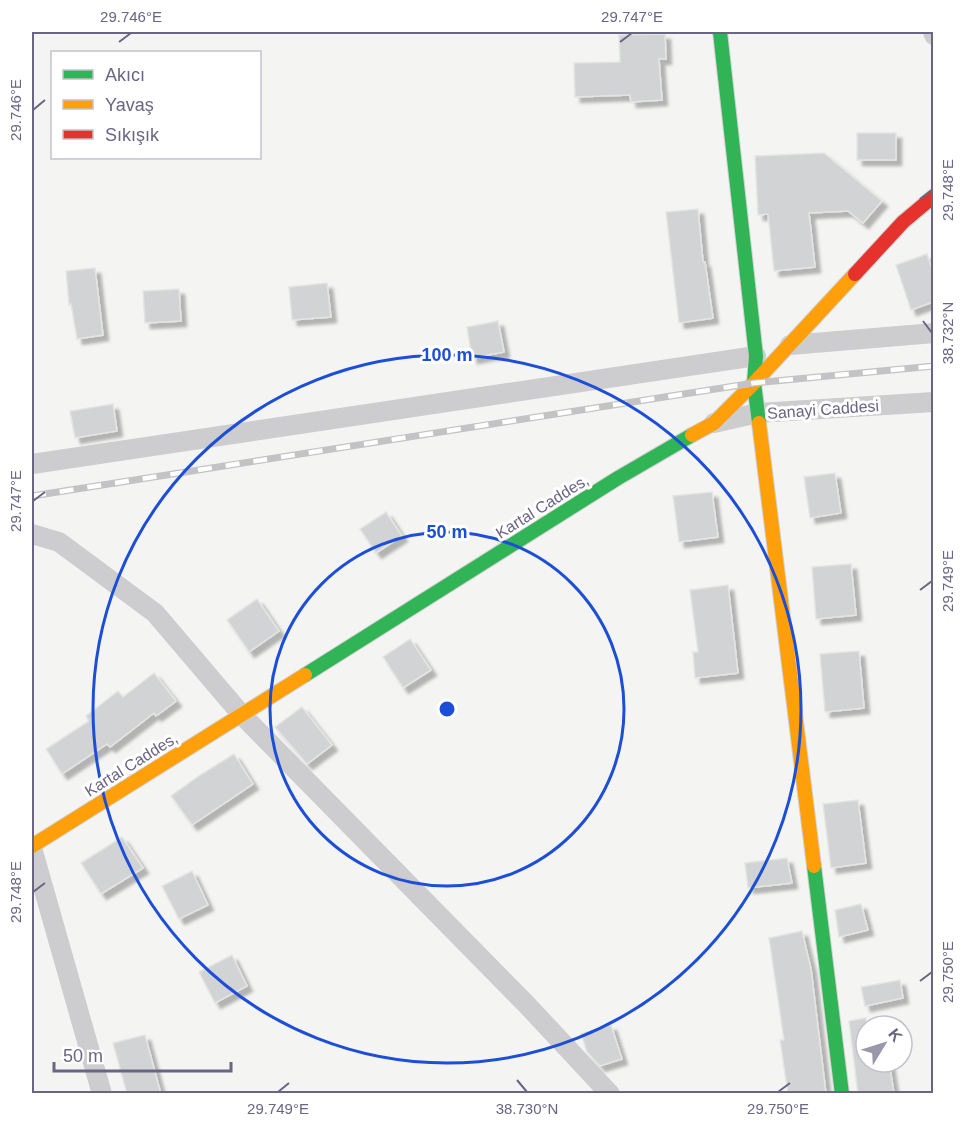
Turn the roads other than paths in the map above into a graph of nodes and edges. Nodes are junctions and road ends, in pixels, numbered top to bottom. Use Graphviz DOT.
graph roads {
  1 [pos="720,32"];
  2 [pos="933,196"];
  3 [pos="933,333"];
  4 [pos="790,345"];
  5 [pos="756,356"];
  6 [pos="754,383"];
  7 [pos="933,402"];
  8 [pos="758,413"];
  9 [pos="714,423"];
  10 [pos="32,464"];
  11 [pos="32,534"];
  12 [pos="241,714"];
  13 [pos="32,847"];
  14 [pos="102,1094"];
  15 [pos="610,1094"];
  16 [pos="842,1094"];
  1 -- 5 [label="main road"];
  2 -- 4 [label="main road, Kartal Caddes,"];
  3 -- 4 [label="street"];
  4 -- 6 [label="main road, Kartal Caddes,"];
  5 -- 6 [label="main road"];
  5 -- 10 [label="street"];
  6 -- 8 [label="main road"];
  6 -- 9 [label="main road, Kartal Caddes,"];
  7 -- 8 [label="street, Sanayi Caddesi"];
  8 -- 9 [label="street, Sanayi Caddesi"];
  8 -- 16 [label="main road"];
  9 -- 12 [label="main road, Kartal Caddes,"];
  11 -- 12 [label="street"];
  12 -- 13 [label="main road, Kartal Caddes,"];
  12 -- 15 [label="street"];
  13 -- 14 [label="street"];
}
